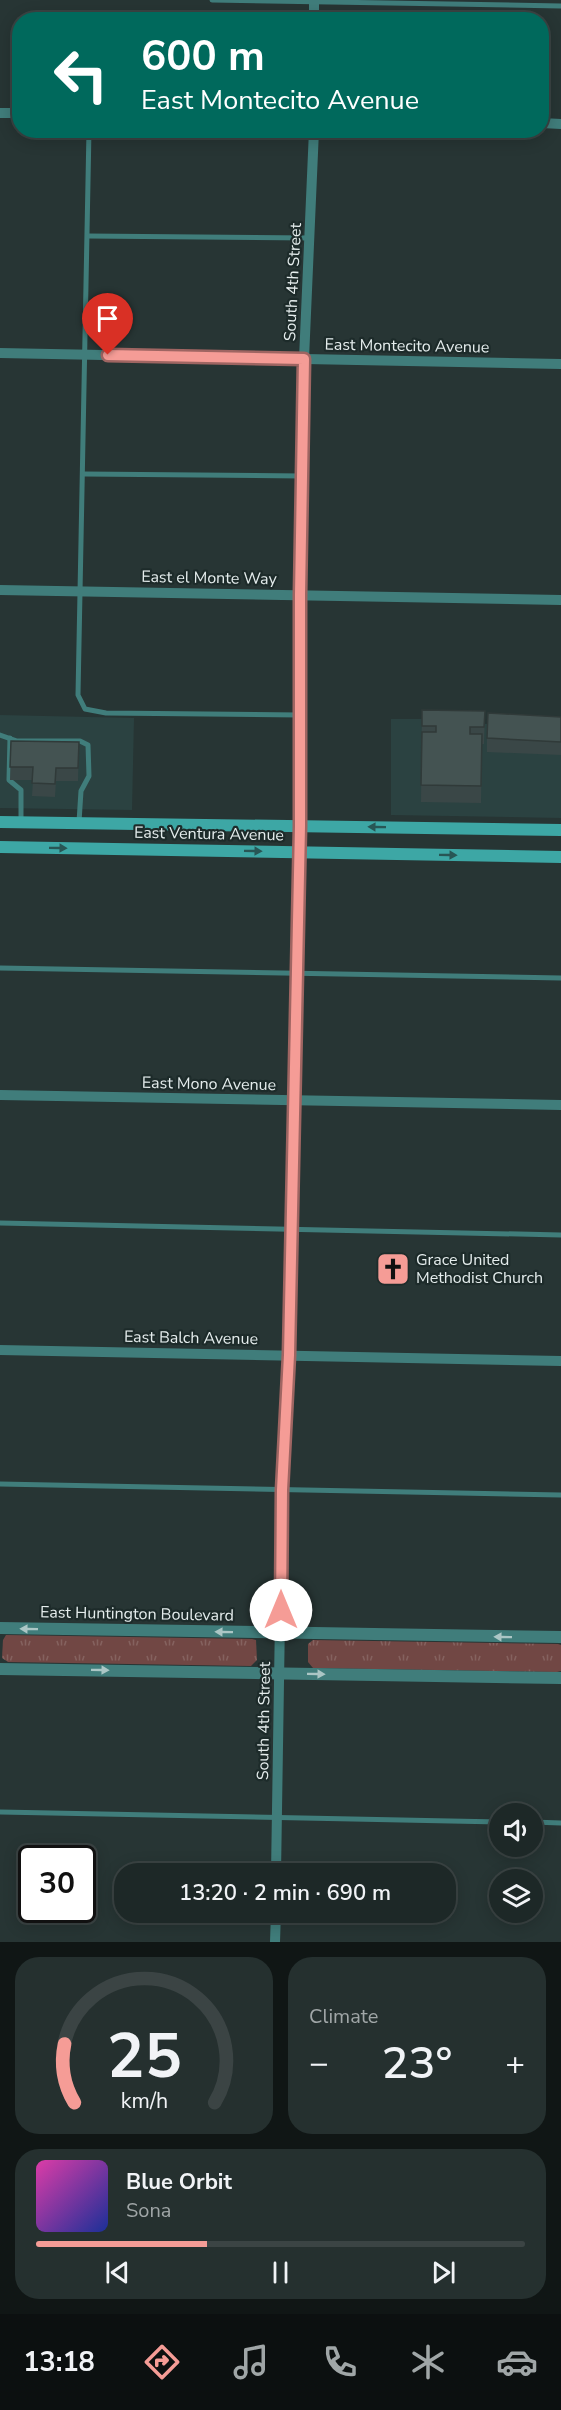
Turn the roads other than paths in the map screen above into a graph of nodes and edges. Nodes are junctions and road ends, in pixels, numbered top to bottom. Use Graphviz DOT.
graph roads {
  1 [pos="212,0"];
  2 [pos="314,1"];
  3 [pos="561,6"];
  4 [pos="89,138"];
  5 [pos="314,138"];
  6 [pos="88,236"];
  7 [pos="309,238"];
  8 [pos="0,353"];
  9 [pos="86,355"];
  10 [pos="304,359"];
  11 [pos="561,364"];
  12 [pos="84,474"];
  13 [pos="302,476"];
  14 [pos="0,590"];
  15 [pos="82,591"];
  16 [pos="300,595"];
  17 [pos="561,600"];
  18 [pos="300,715"];
  19 [pos="0,735"];
  20 [pos="10,738"];
  21 [pos="0,822"];
  22 [pos="21,822"];
  23 [pos="79,822"];
  24 [pos="300,826"];
  25 [pos="561,830"];
  26 [pos="0,847"];
  27 [pos="300,852"];
  28 [pos="561,857"];
  29 [pos="0,968"];
  30 [pos="297,974"];
  31 [pos="561,978"];
  32 [pos="0,1095"];
  33 [pos="294,1101"];
  34 [pos="561,1105"];
  35 [pos="0,1223"];
  36 [pos="291,1230"];
  37 [pos="561,1235"];
  38 [pos="0,1350"];
  39 [pos="289,1355"];
  40 [pos="561,1361"];
  41 [pos="0,1484"];
  42 [pos="282,1490"];
  43 [pos="561,1495"];
  44 [pos="0,1628"];
  45 [pos="281,1634"];
  46 [pos="561,1637"];
  47 [pos="0,1669"];
  48 [pos="280,1673"];
  49 [pos="561,1678"];
  50 [pos="0,1812"];
  51 [pos="277,1817"];
  52 [pos="489,1822"];
  53 [pos="543,1822"];
  54 [pos="561,1823"];
  55 [pos="276,1863"];
  56 [pos="276,1923"];
  57 [pos="275,1942"];
  1 -- 2 [label="lane"];
  2 -- 3 [label="lane"];
  4 -- 6 [label="lane"];
  5 -- 7 [label="street, South 4th Street"];
  6 -- 7 [label="lane"];
  6 -- 9 [label="lane"];
  7 -- 10 [label="street, South 4th Street"];
  8 -- 9 [label="street, East Montecito Avenue"];
  9 -- 10 [label="street, East Montecito Avenue"];
  9 -- 12 [label="lane"];
  10 -- 11 [label="street, East Montecito Avenue"];
  10 -- 13 [label="street, South 4th Street"];
  12 -- 13 [label="lane"];
  12 -- 15 [label="lane"];
  13 -- 16 [label="street, South 4th Street"];
  14 -- 15 [label="street, East el Monte Way"];
  15 -- 16 [label="street, East el Monte Way"];
  15 -- 18 [label="lane"];
  16 -- 17 [label="street, East el Monte Way"];
  16 -- 18 [label="street, South 4th Street"];
  18 -- 24 [label="street, South 4th Street"];
  19 -- 20 [label="lane"];
  20 -- 22 [label="lane"];
  20 -- 23 [label="lane"];
  21 -- 22 [label="main road, East Ventura Avenue"];
  22 -- 23 [label="main road, East Ventura Avenue"];
  23 -- 24 [label="main road, East Ventura Avenue"];
  25 -- 24 [label="main road, East Ventura Avenue, one-way"];
  24 -- 27 [label="street, South 4th Street"];
  26 -- 27 [label="main road, East Ventura Avenue, one-way"];
  27 -- 28 [label="main road, East Ventura Avenue, one-way"];
  27 -- 30 [label="street, South 4th Street"];
  29 -- 30 [label="lane"];
  30 -- 31 [label="lane"];
  30 -- 33 [label="street, South 4th Street"];
  32 -- 33 [label="street, East Mono Avenue"];
  33 -- 34 [label="street, East Mono Avenue"];
  33 -- 36 [label="street, South 4th Street"];
  35 -- 36 [label="lane"];
  36 -- 37 [label="lane"];
  36 -- 39 [label="street, South 4th Street"];
  38 -- 39 [label="street, East Balch Avenue"];
  39 -- 40 [label="street, East Balch Avenue"];
  39 -- 42 [label="street, South 4th Street"];
  41 -- 42 [label="lane"];
  42 -- 43 [label="lane"];
  42 -- 45 [label="street, South 4th Street"];
  45 -- 44 [label="street, East Huntington Boulevard, one-way"];
  46 -- 45 [label="street, East Huntington Boulevard, one-way"];
  45 -- 48 [label="street, South 4th Street"];
  47 -- 48 [label="street, one-way"];
  48 -- 49 [label="street, one-way"];
  48 -- 51 [label="street, South 4th Street"];
  50 -- 51 [label="lane"];
  51 -- 52 [label="lane"];
  51 -- 55 [label="street, South 4th Street"];
  53 -- 54 [label="lane"];
  56 -- 57 [label="street"];
}
